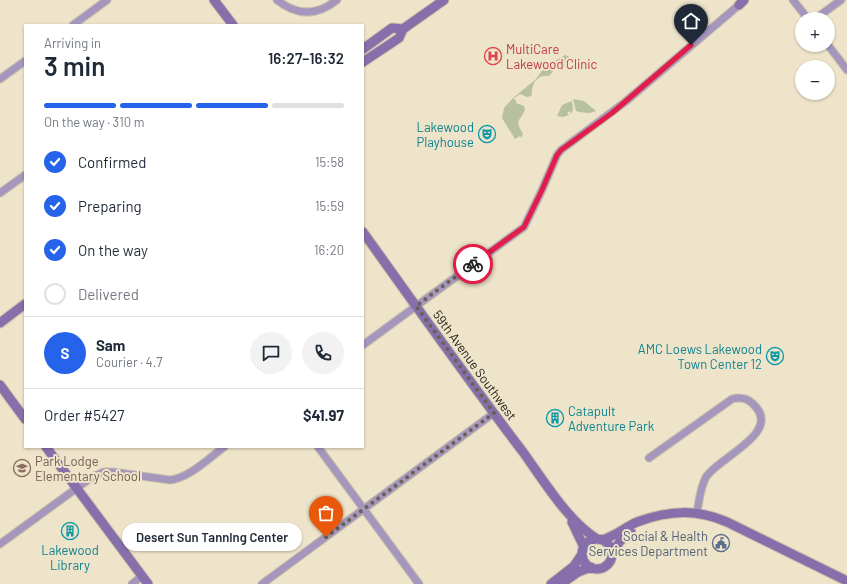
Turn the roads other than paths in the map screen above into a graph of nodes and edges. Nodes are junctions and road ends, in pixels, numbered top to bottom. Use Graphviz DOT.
graph roads {
  1 [pos="107,0"];
  2 [pos="214,0"];
  3 [pos="277,0"];
  4 [pos="337,0"];
  5 [pos="444,0"];
  6 [pos="793,0"];
  7 [pos="841,0"];
  8 [pos="742,2"];
  9 [pos="802,12"];
  10 [pos="825,12"];
  11 [pos="74,24"];
  12 [pos="230,24"];
  13 [pos="403,29"];
  14 [pos="364,47"];
  15 [pos="833,52"];
  16 [pos="364,61"];
  17 [pos="24,62"];
  18 [pos="847,70"];
  19 [pos="0,80"];
  20 [pos="24,175"];
  21 [pos="0,193"];
  22 [pos="364,233"];
  23 [pos="24,305"];
  24 [pos="416,306"];
  25 [pos="0,323"];
  26 [pos="364,343"];
  27 [pos="0,385"];
  28 [pos="494,413"];
  29 [pos="24,418"];
  30 [pos="47,448"];
  31 [pos="223,448"];
  32 [pos="319,448"];
  33 [pos="649,458"];
  34 [pos="76,487"];
  35 [pos="364,510"];
  36 [pos="567,512"];
  37 [pos="698,512"];
  38 [pos="652,518"];
  39 [pos="599,540"];
  40 [pos="0,544"];
  41 [pos="583,551"];
  42 [pos="612,554"];
  43 [pos="591,567"];
  44 [pos="145,580"];
  45 [pos="847,581"];
  46 [pos="132,584"];
  47 [pos="262,584"];
  48 [pos="419,584"];
  49 [pos="551,584"];
  50 [pos="561,584"];
  1 -- 11 [label="street"];
  2 -- 12 [label="street"];
  3 -- 4 [label="street"];
  5 -- 13 [label="street"];
  6 -- 9 [label="street"];
  7 -- 10 [label="street"];
  8 -- 24 [label="street"];
  13 -- 14 [label="street"];
  13 -- 16 [label="street"];
  15 -- 18 [label="street"];
  17 -- 19 [label="street"];
  20 -- 21 [label="street"];
  22 -- 24 [label="street, 59th Avenue Southwest"];
  23 -- 25 [label="street"];
  24 -- 26 [label="street"];
  24 -- 28 [label="street, 59th Avenue Southwest"];
  27 -- 29 [label="street"];
  28 -- 35 [label="street"];
  28 -- 36 [label="street, 59th Avenue Southwest"];
  30 -- 34 [label="street"];
  31 -- 34 [label="street"];
  32 -- 35 [label="street"];
  33 -- 37 [label="street"];
  34 -- 40 [label="street"];
  34 -- 44 [label="street"];
  35 -- 47 [label="street"];
  35 -- 48 [label="street"];
  36 -- 39 [label="street, 59th Avenue Southwest"];
  36 -- 41 [label="street, 59th Avenue Southwest"];
  37 -- 38 [label="street"];
  37 -- 45 [label="street"];
  38 -- 39 [label="street"];
  38 -- 42 [label="street"];
  39 -- 41 [label="street"];
  39 -- 42 [label="street"];
  41 -- 43 [label="street"];
  41 -- 49 [label="street"];
  42 -- 43 [label="street"];
  43 -- 50 [label="street"];
  44 -- 46 [label="street"];
}
